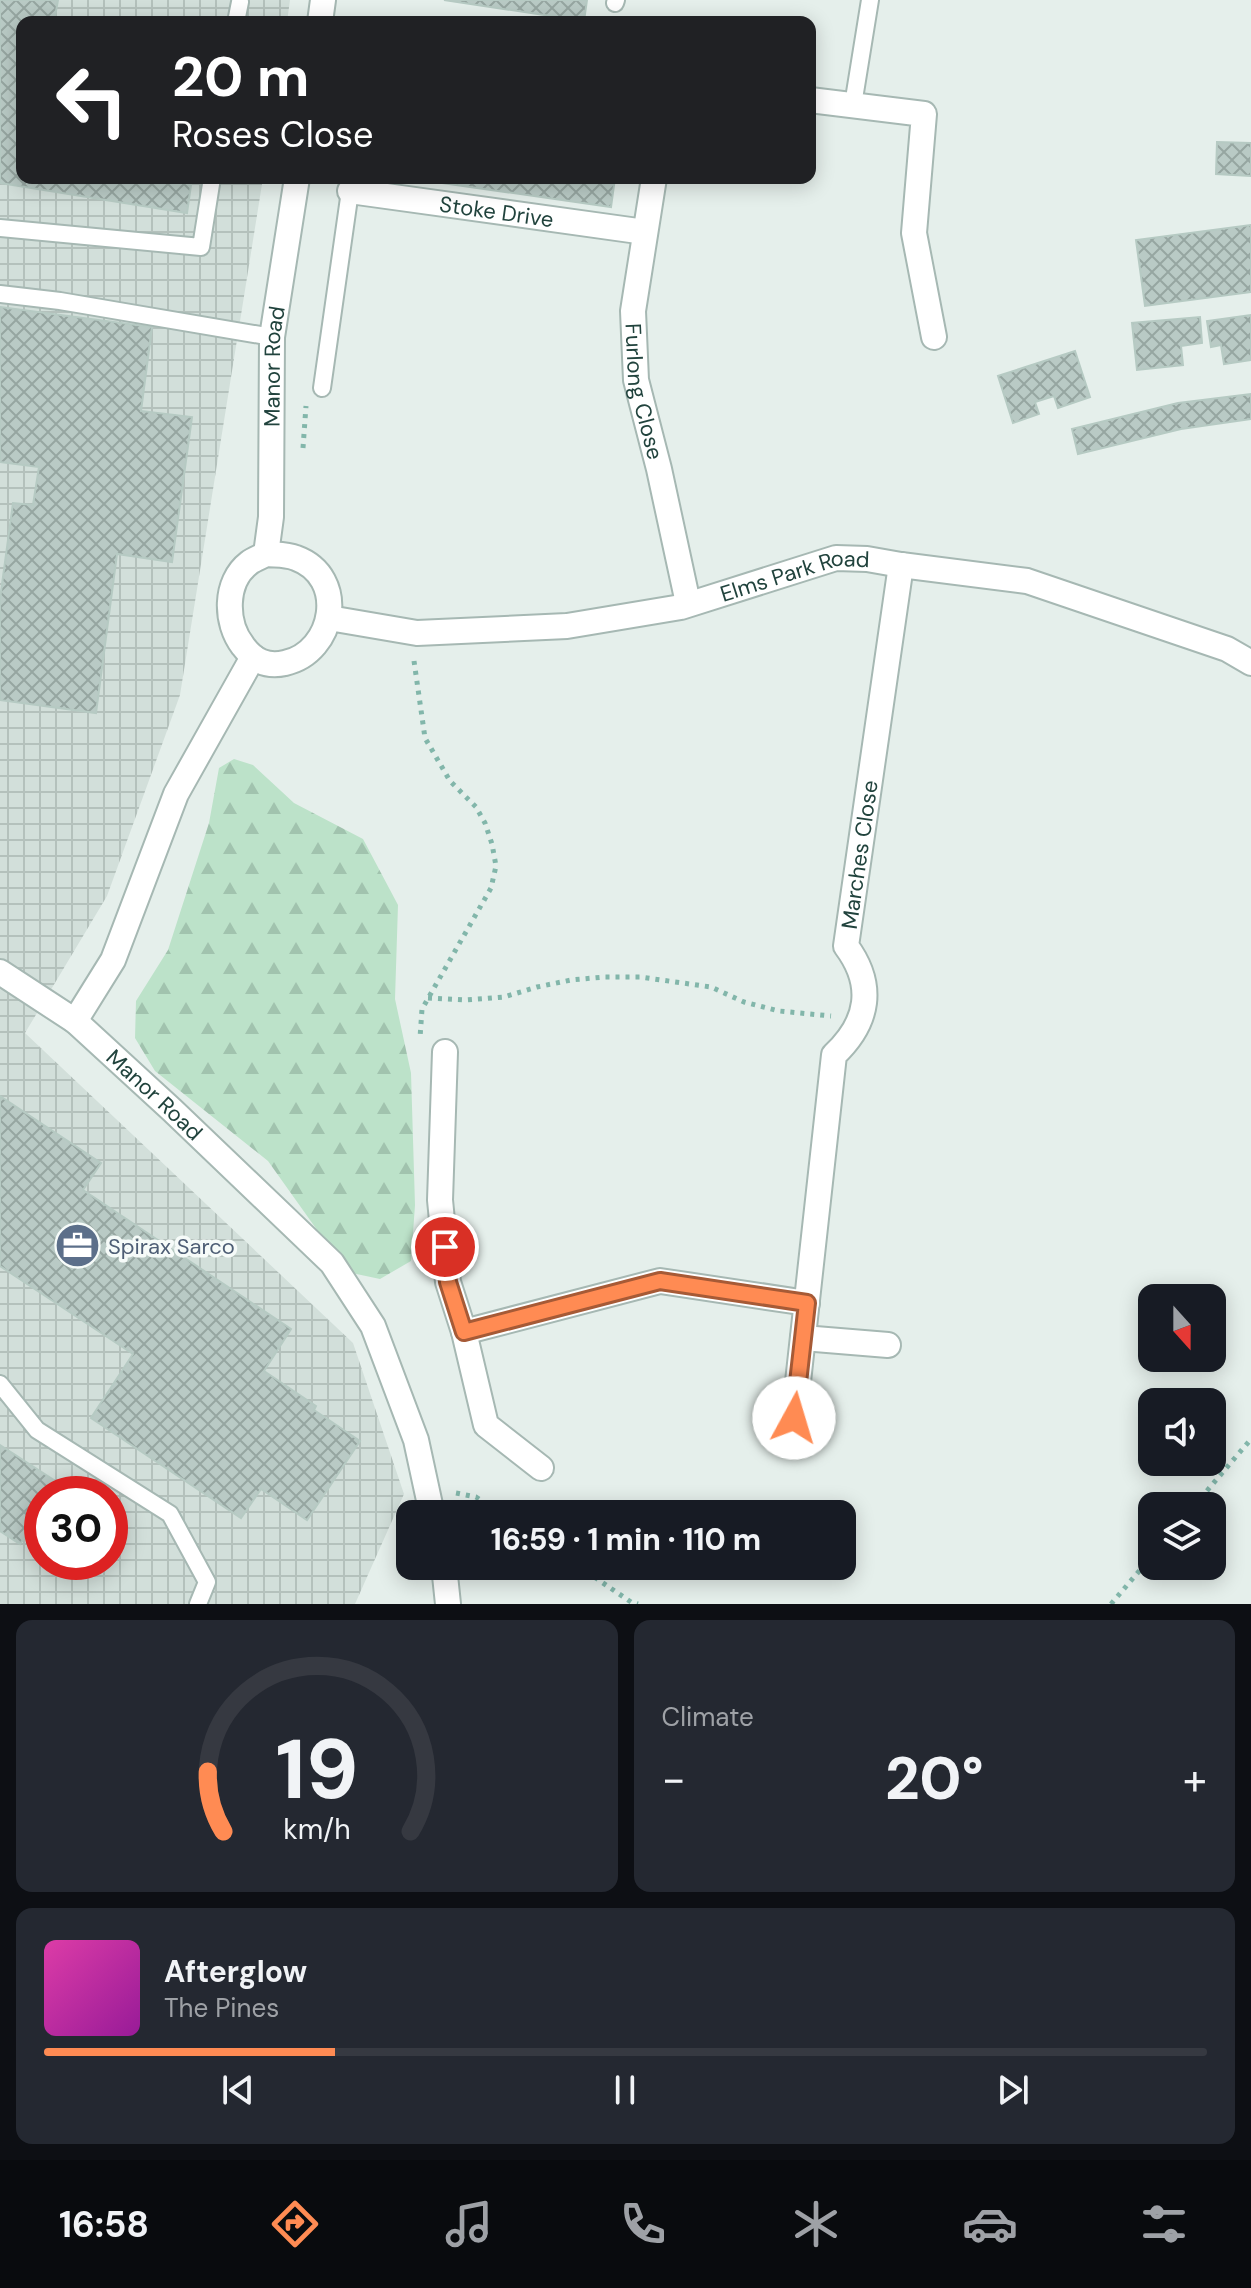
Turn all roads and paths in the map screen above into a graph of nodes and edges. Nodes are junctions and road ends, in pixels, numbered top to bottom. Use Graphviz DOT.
graph roads {
  1 [pos="870,0"];
  2 [pos="240,2"];
  3 [pos="237,16"];
  4 [pos="816,101"];
  5 [pos="853,105"];
  6 [pos="211,184"];
  7 [pos="296,184"];
  8 [pos="653,184"];
  9 [pos="350,191"];
  10 [pos="0,228"];
  11 [pos="645,232"];
  12 [pos="0,294"];
  13 [pos="272,337"];
  14 [pos="934,337"];
  15 [pos="322,388"];
  16 [pos="266,554"];
  17 [pos="901,565"];
  18 [pos="688,603"];
  19 [pos="329,618"];
  20 [pos="417,633"];
  21 [pos="253,657"];
  22 [pos="1251,663"];
  23 [pos="0,972"];
  24 [pos="428,998"];
  25 [pos="860,1019"];
  26 [pos="75,1021"];
  27 [pos="420,1045"];
  28 [pos="445,1052"];
  29 [pos="807,1303"];
  30 [pos="464,1332"];
  31 [pos="803,1338"];
  32 [pos="888,1345"];
  33 [pos="0,1384"];
  34 [pos="794,1418"];
  35 [pos="1251,1439"];
  36 [pos="541,1468"];
  37 [pos="426,1488"];
  38 [pos="1206,1492"];
  39 [pos="429,1500"];
  40 [pos="480,1500"];
  41 [pos="1138,1572"];
  42 [pos="445,1580"];
  43 [pos="599,1580"];
  44 [pos="198,1604"];
  45 [pos="448,1604"];
  46 [pos="638,1604"];
  47 [pos="1111,1604"];
  1 -- 5 [label="lane"];
  2 -- 3 [label="lane"];
  4 -- 5 [label="street"];
  5 -- 14 [label="street"];
  6 -- 10 [label="lane"];
  7 -- 13 [label="street, Manor Road"];
  8 -- 11 [label="street, Furlong Close"];
  9 -- 11 [label="street, Stoke Drive"];
  9 -- 15 [label="lane"];
  11 -- 18 [label="street, Furlong Close"];
  12 -- 13 [label="lane"];
  13 -- 16 [label="street, Manor Road"];
  16 -- 19 [label="street"];
  16 -- 21 [label="street"];
  17 -- 18 [label="street, Elms Park Road"];
  17 -- 22 [label="street, Elms Park Road"];
  17 -- 25 [label="street, Marches Close"];
  18 -- 20 [label="street, Elms Park Road"];
  19 -- 20 [label="street, Elms Park Road"];
  19 -- 21 [label="street"];
  20 -- 24 [label="path"];
  21 -- 26 [label="street"];
  23 -- 26 [label="street, Manor Road"];
  24 -- 25 [label="path"];
  24 -- 27 [label="path"];
  25 -- 29 [label="street"];
  26 -- 37 [label="street, Manor Road"];
  28 -- 30 [label="street"];
  29 -- 30 [label="street"];
  29 -- 31 [label="street"];
  30 -- 36 [label="street"];
  31 -- 32 [label="street"];
  31 -- 34 [label="street"];
  33 -- 44 [label="lane"];
  35 -- 38 [label="path"];
  37 -- 39 [label="street, Manor Road"];
  37 -- 40 [label="path"];
  41 -- 47 [label="path"];
  42 -- 45 [label="street"];
  43 -- 46 [label="path"];
}
